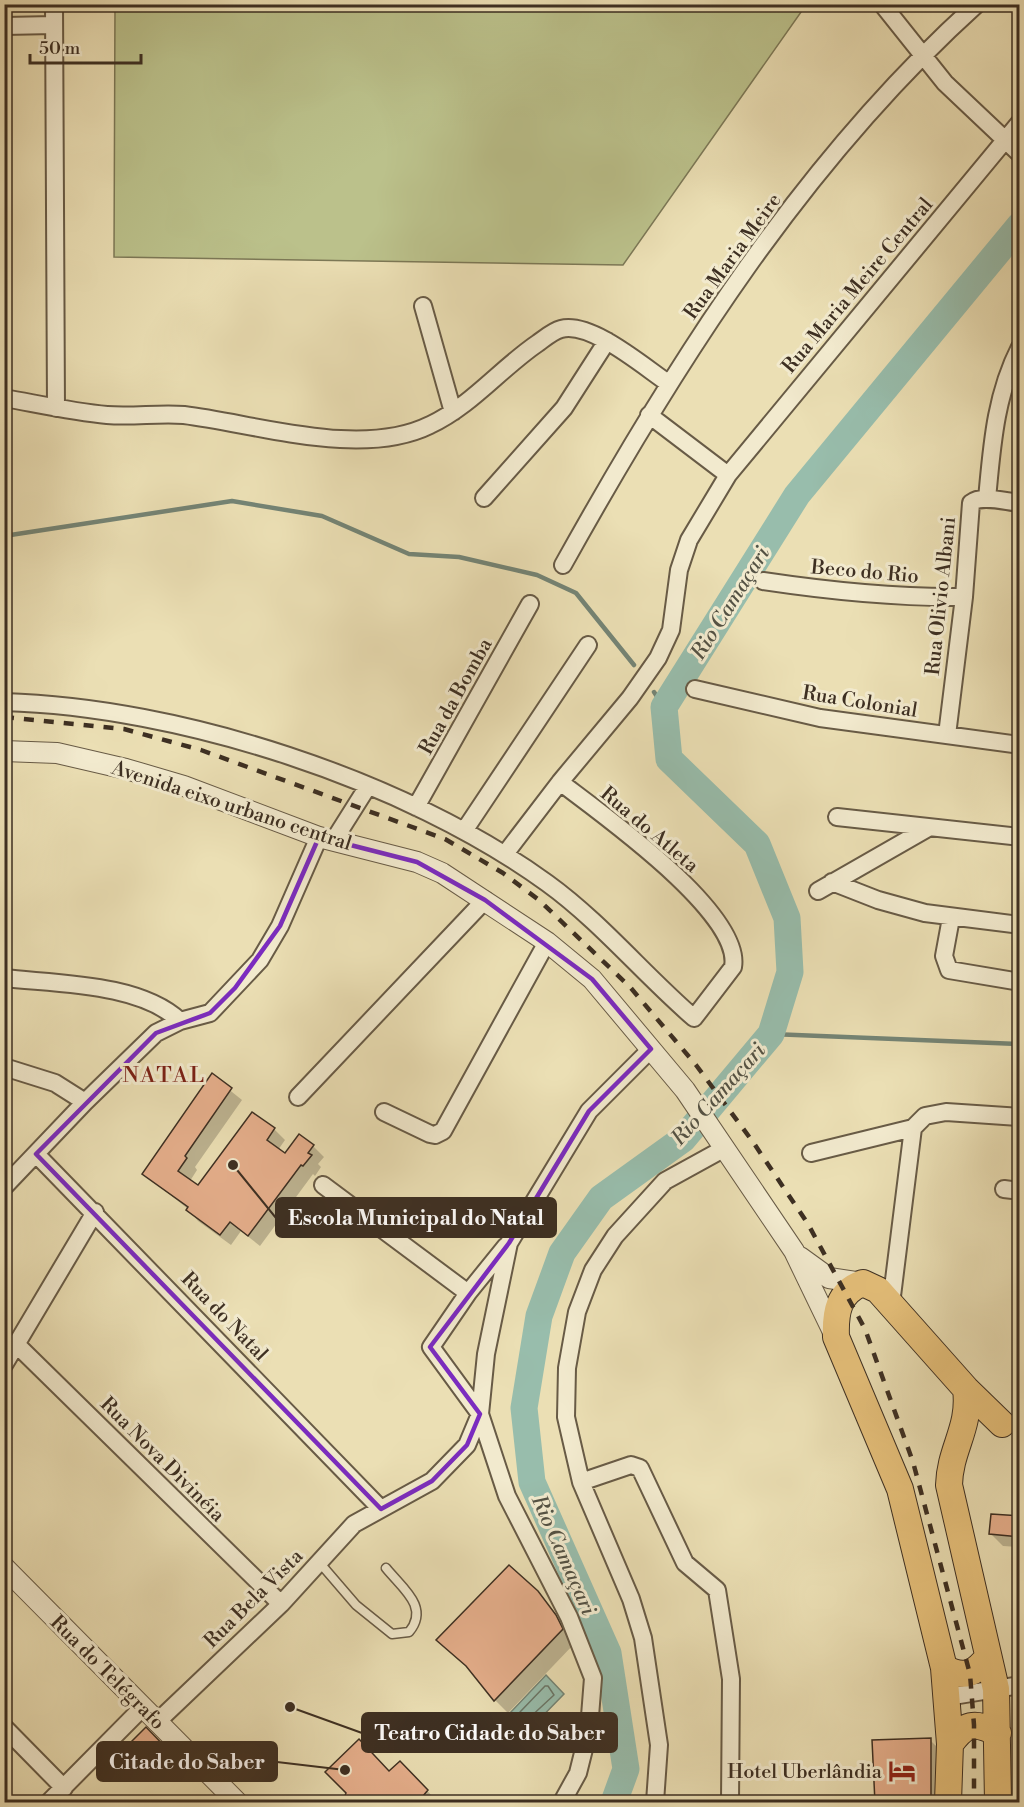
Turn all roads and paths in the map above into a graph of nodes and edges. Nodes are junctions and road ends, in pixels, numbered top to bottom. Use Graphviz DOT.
graph roads {
  1 [pos="54,4"];
  2 [pos="882,4"];
  3 [pos="977,4"];
  4 [pos="54,25"];
  5 [pos="4,26"];
  6 [pos="923,56"];
  7 [pos="1020,122"];
  8 [pos="1003,141"];
  9 [pos="1020,154"];
  10 [pos="423,306"];
  11 [pos="607,341"];
  12 [pos="1020,347"];
  13 [pos="668,383"];
  14 [pos="4,398"];
  15 [pos="56,408"];
  16 [pos="453,412"];
  17 [pos="649,415"];
  18 [pos="728,475"];
  19 [pos="484,498"];
  20 [pos="981,500"];
  21 [pos="1020,504"];
  22 [pos="563,565"];
  23 [pos="763,581"];
  24 [pos="964,597"];
  25 [pos="530,604"];
  26 [pos="588,645"];
  27 [pos="695,689"];
  28 [pos="4,702"];
  29 [pos="947,735"];
  30 [pos="1020,745"];
  31 [pos="4,751"];
  32 [pos="560,782"];
  33 [pos="368,786"];
  34 [pos="416,807"];
  35 [pos="837,817"];
  36 [pos="928,828"];
  37 [pos="464,831"];
  38 [pos="1020,837"];
  39 [pos="327,838"];
  40 [pos="505,854"];
  41 [pos="485,900"];
  42 [pos="951,918"];
  43 [pos="1020,925"];
  44 [pos="547,942"];
  45 [pos="4,978"];
  46 [pos="1020,982"];
  47 [pos="180,1021"];
  48 [pos="651,1049"];
  49 [pos="4,1067"];
  50 [pos="298,1097"];
  51 [pos="85,1102"];
  52 [pos="384,1112"];
  53 [pos="1020,1117"];
  54 [pos="913,1128"];
  55 [pos="721,1142"];
  56 [pos="811,1153"];
  57 [pos="36,1154"];
  58 [pos="323,1185"];
  59 [pos="4,1187"];
  60 [pos="95,1212"];
  61 [pos="509,1243"];
  62 [pos="794,1251"];
  63 [pos="882,1288"];
  64 [pos="468,1293"];
  65 [pos="836,1337"];
  66 [pos="17,1345"];
  67 [pos="4,1365"];
  68 [pos="966,1389"];
  69 [pos="480,1414"];
  70 [pos="1011,1424"];
  71 [pos="958,1444"];
  72 [pos="581,1482"];
  73 [pos="381,1509"];
  74 [pos="319,1562"];
  75 [pos="4,1567"];
  76 [pos="386,1568"];
  77 [pos="280,1604"];
  78 [pos="988,1657"];
  79 [pos="944,1668"];
  80 [pos="1008,1687"];
  81 [pos="947,1697"];
  82 [pos="143,1707"];
  83 [pos="157,1722"];
  84 [pos="4,1727"];
  85 [pos="998,1733"];
  86 [pos="950,1744"];
  87 [pos="64,1788"];
  88 [pos="49,1803"];
  89 [pos="237,1803"];
  90 [pos="562,1803"];
  91 [pos="655,1803"];
  92 [pos="730,1803"];
  93 [pos="948,1803"];
  94 [pos="998,1803"];
  1 -- 4 [label="street"];
  2 -- 6 [label="street"];
  3 -- 6 [label="street, Rua Maria Meire"];
  4 -- 5 [label="street"];
  4 -- 15 [label="street"];
  6 -- 8 [label="street"];
  6 -- 13 [label="street, Rua Maria Meire"];
  7 -- 8 [label="street, Rua Maria Meire Central"];
  8 -- 9 [label="street"];
  8 -- 18 [label="street, Rua Maria Meire Central"];
  10 -- 16 [label="street"];
  11 -- 13 [label="street"];
  11 -- 16 [label="street"];
  11 -- 19 [label="street"];
  12 -- 20 [label="street, Rua Olivio Albani"];
  13 -- 17 [label="street, Rua Maria Meire"];
  14 -- 15 [label="street"];
  15 -- 16 [label="street"];
  17 -- 18 [label="street"];
  17 -- 22 [label="street, Rua Maria Meire"];
  18 -- 32 [label="street, Rua Maria Meire Central"];
  20 -- 21 [label="street"];
  20 -- 24 [label="street, Rua Olivio Albani"];
  23 -- 24 [label="street, Beco do Rio"];
  24 -- 29 [label="street, Rua Olivio Albani"];
  25 -- 34 [label="street, Rua da Bomba"];
  26 -- 37 [label="street"];
  27 -- 29 [label="street, Rua Colonial"];
  28 -- 33 [label="street"];
  29 -- 30 [label="street, Rua Colonial"];
  31 -- 39 [label="street, Avenida eixo urbano central"];
  32 -- 40 [label="street"];
  32 -- 40 [label="street, Rua do Atleta"];
  33 -- 34 [label="street"];
  33 -- 39 [label="street"];
  34 -- 37 [label="street"];
  35 -- 36 [label="street"];
  36 -- 38 [label="street"];
  36 -- 42 [label="street"];
  37 -- 40 [label="street"];
  39 -- 41 [label="street, Avenida eixo urbano central"];
  39 -- 47 [label="street"];
  41 -- 44 [label="street"];
  41 -- 50 [label="street"];
  42 -- 43 [label="street"];
  42 -- 46 [label="street"];
  44 -- 48 [label="street"];
  44 -- 52 [label="street"];
  45 -- 47 [label="street"];
  47 -- 51 [label="street"];
  48 -- 55 [label="street"];
  48 -- 61 [label="street"];
  49 -- 51 [label="street"];
  51 -- 57 [label="street"];
  53 -- 54 [label="street"];
  54 -- 56 [label="street"];
  54 -- 63 [label="street"];
  55 -- 62 [label="street"];
  55 -- 72 [label="street"];
  57 -- 59 [label="street"];
  57 -- 60 [label="street, Rua do Natal"];
  58 -- 64 [label="street"];
  60 -- 66 [label="street"];
  60 -- 73 [label="street, Rua do Natal"];
  61 -- 64 [label="street"];
  61 -- 69 [label="street"];
  62 -- 63 [label="street"];
  62 -- 65 [label="street"];
  63 -- 65 [label="main road"];
  63 -- 68 [label="main road"];
  64 -- 69 [label="street"];
  65 -- 79 [label="main road"];
  66 -- 67 [label="street"];
  66 -- 77 [label="street, Rua Nova Divinéia"];
  68 -- 70 [label="main road"];
  68 -- 71 [label="main road"];
  69 -- 73 [label="street, Rua Bela Vista"];
  69 -- 90 [label="street"];
  70 -- 71 [label="main road"];
  71 -- 78 [label="main road"];
  72 -- 91 [label="street"];
  72 -- 92 [label="street"];
  73 -- 74 [label="street, Rua Bela Vista"];
  74 -- 76 [label="lane"];
  74 -- 77 [label="street, Rua Bela Vista"];
  75 -- 82 [label="street, Rua do Telégrafo"];
  77 -- 83 [label="street, Rua Bela Vista"];
  78 -- 79 [label="main road"];
  78 -- 80 [label="main road"];
  79 -- 81 [label="main road"];
  80 -- 81 [label="street"];
  80 -- 85 [label="main road"];
  81 -- 86 [label="main road"];
  82 -- 83 [label="street, Rua do Telégrafo"];
  82 -- 87 [label="street"];
  83 -- 89 [label="street, Rua do Telégrafo"];
  84 -- 87 [label="street"];
  85 -- 86 [label="main road"];
  85 -- 94 [label="main road"];
  86 -- 93 [label="main road"];
  87 -- 88 [label="street"];
}
